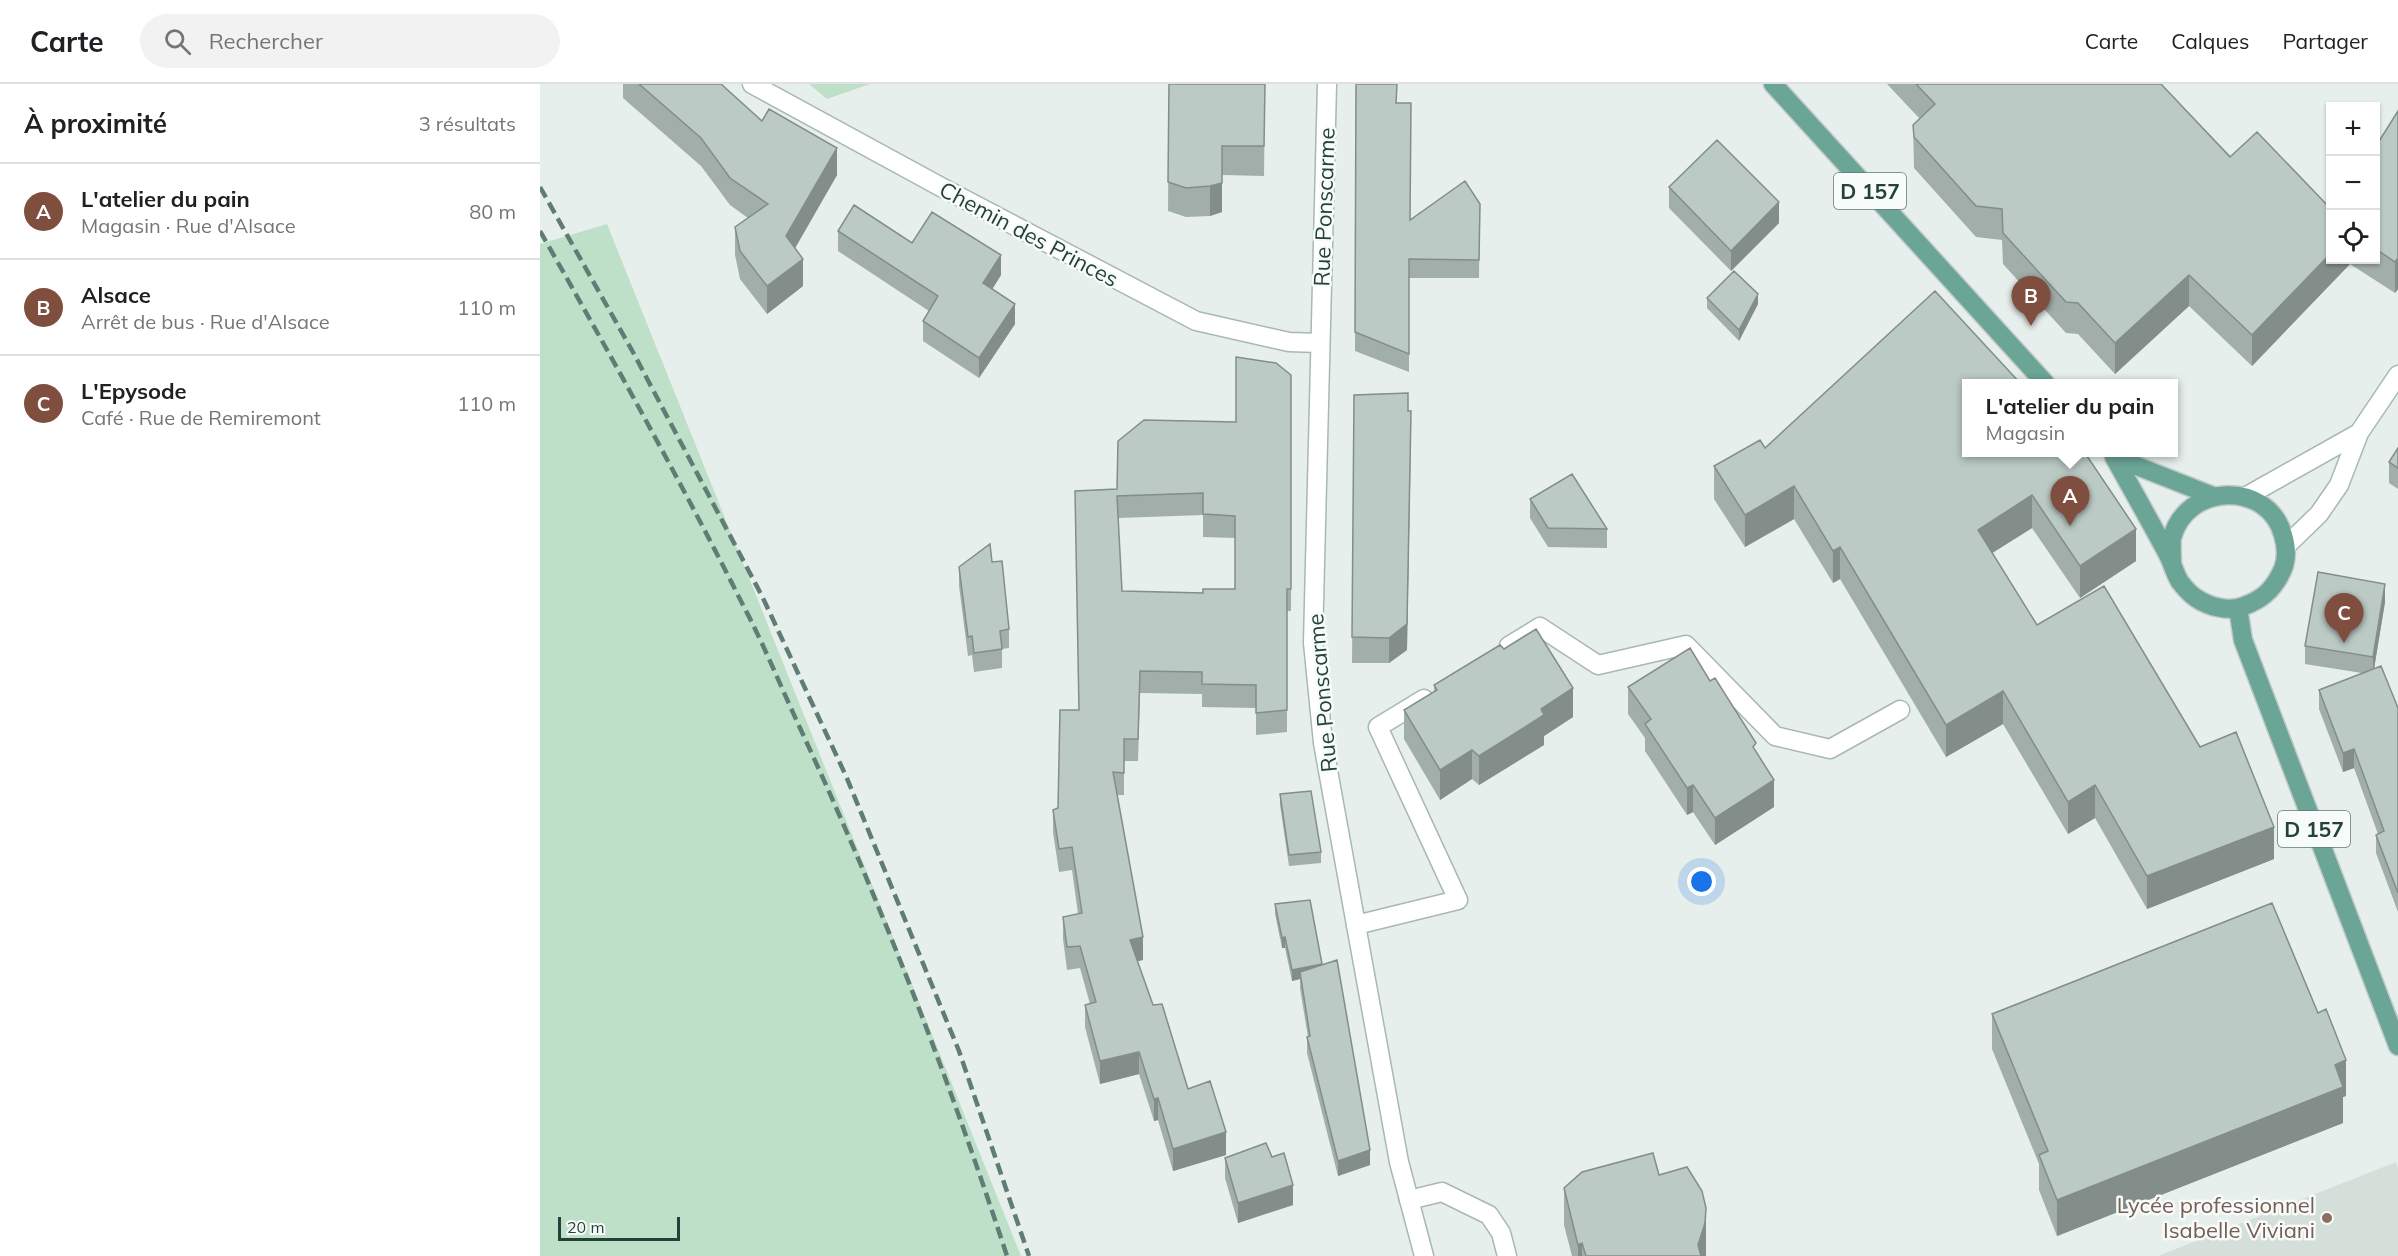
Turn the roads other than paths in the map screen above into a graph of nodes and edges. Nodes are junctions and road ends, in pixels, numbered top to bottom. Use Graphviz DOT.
graph roads {
  1 [pos="752,84"];
  2 [pos="1327,84"];
  3 [pos="1773,84"];
  4 [pos="1320,343"];
  5 [pos="2398,375"];
  6 [pos="2041,379"];
  7 [pos="2359,433"];
  8 [pos="2113,457"];
  9 [pos="2117,457"];
  10 [pos="2213,496"];
  11 [pos="2245,497"];
  12 [pos="2286,546"];
  13 [pos="2172,561"];
  14 [pos="2238,608"];
  15 [pos="1489,658"];
  16 [pos="1439,689"];
  17 [pos="1900,710"];
  18 [pos="1356,926"];
  19 [pos="2398,1046"];
  20 [pos="1409,1200"];
  21 [pos="1424,1256"];
  22 [pos="1507,1256"];
  1 -- 4 [label="street, Chemin des Princes"];
  2 -- 4 [label="street, Rue Ponscarme"];
  3 -- 6 [label="main road, D 157"];
  4 -- 18 [label="street, Rue Ponscarme"];
  5 -- 7 [label="street"];
  7 -- 11 [label="street"];
  7 -- 12 [label="street"];
  8 -- 13 [label="main road"];
  9 -- 10 [label="main road"];
  10 -- 11 [label="main road"];
  10 -- 13 [label="main road"];
  11 -- 12 [label="main road"];
  12 -- 14 [label="main road"];
  13 -- 14 [label="main road"];
  14 -- 19 [label="main road, D 157"];
  15 -- 17 [label="street"];
  16 -- 18 [label="street"];
  18 -- 20 [label="street, Rue Ponscarme"];
  20 -- 21 [label="street, Rue Ponscarme"];
  20 -- 22 [label="street"];
}
